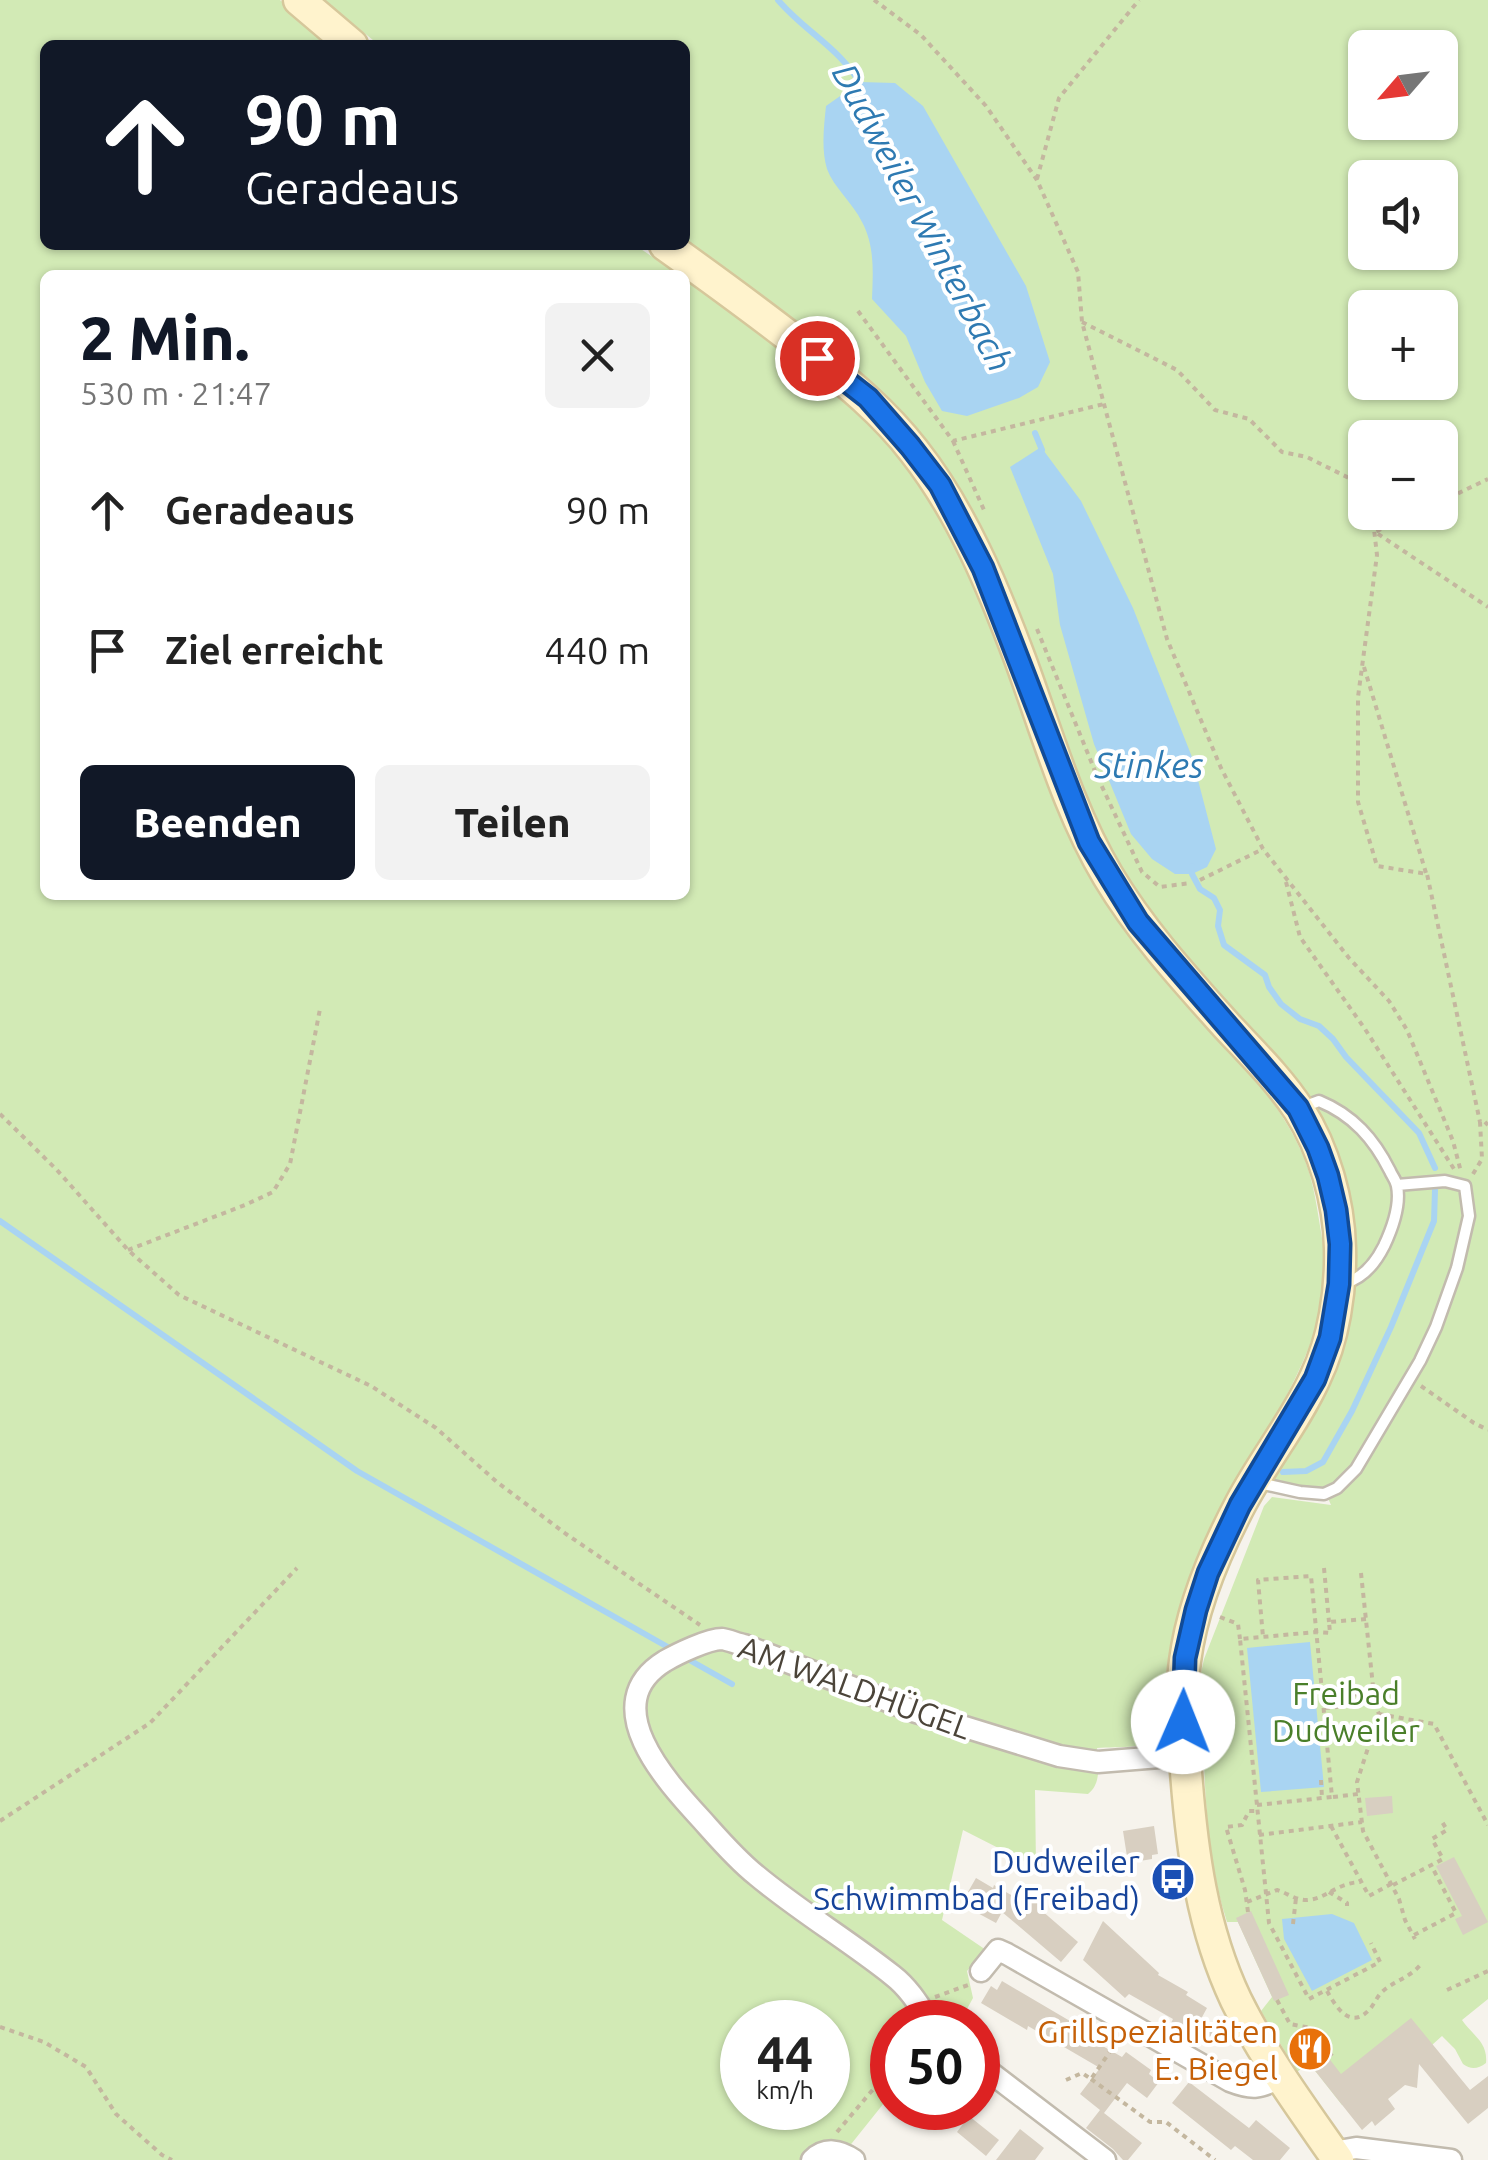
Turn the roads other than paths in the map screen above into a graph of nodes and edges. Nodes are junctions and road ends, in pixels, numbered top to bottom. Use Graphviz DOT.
graph roads {
  1 [pos="299,0"];
  2 [pos="346,40"];
  3 [pos="672,250"];
  4 [pos="1298,1108"];
  5 [pos="1397,1186"];
  6 [pos="1339,1284"];
  7 [pos="1254,1482"];
  8 [pos="1184,1756"];
  9 [pos="978,1977"];
  10 [pos="915,2000"];
  11 [pos="1282,2077"];
  12 [pos="1000,2080"];
  13 [pos="1336,2156"];
  14 [pos="814,2158"];
  15 [pos="854,2160"];
  16 [pos="1105,2160"];
  17 [pos="1452,2160"];
  1 -- 2 [label="main road"];
  3 -- 4 [label="main road"];
  4 -- 5 [label="lane"];
  4 -- 6 [label="main road"];
  5 -- 6 [label="lane"];
  5 -- 7 [label="lane"];
  6 -- 7 [label="main road"];
  7 -- 8 [label="main road"];
  8 -- 10 [label="street, AM WALDHÜGEL"];
  8 -- 11 [label="main road"];
  9 -- 11 [label="street"];
  11 -- 13 [label="main road"];
  12 -- 16 [label="street"];
  13 -- 17 [label="street"];
  14 -- 15 [label="street"];
}
